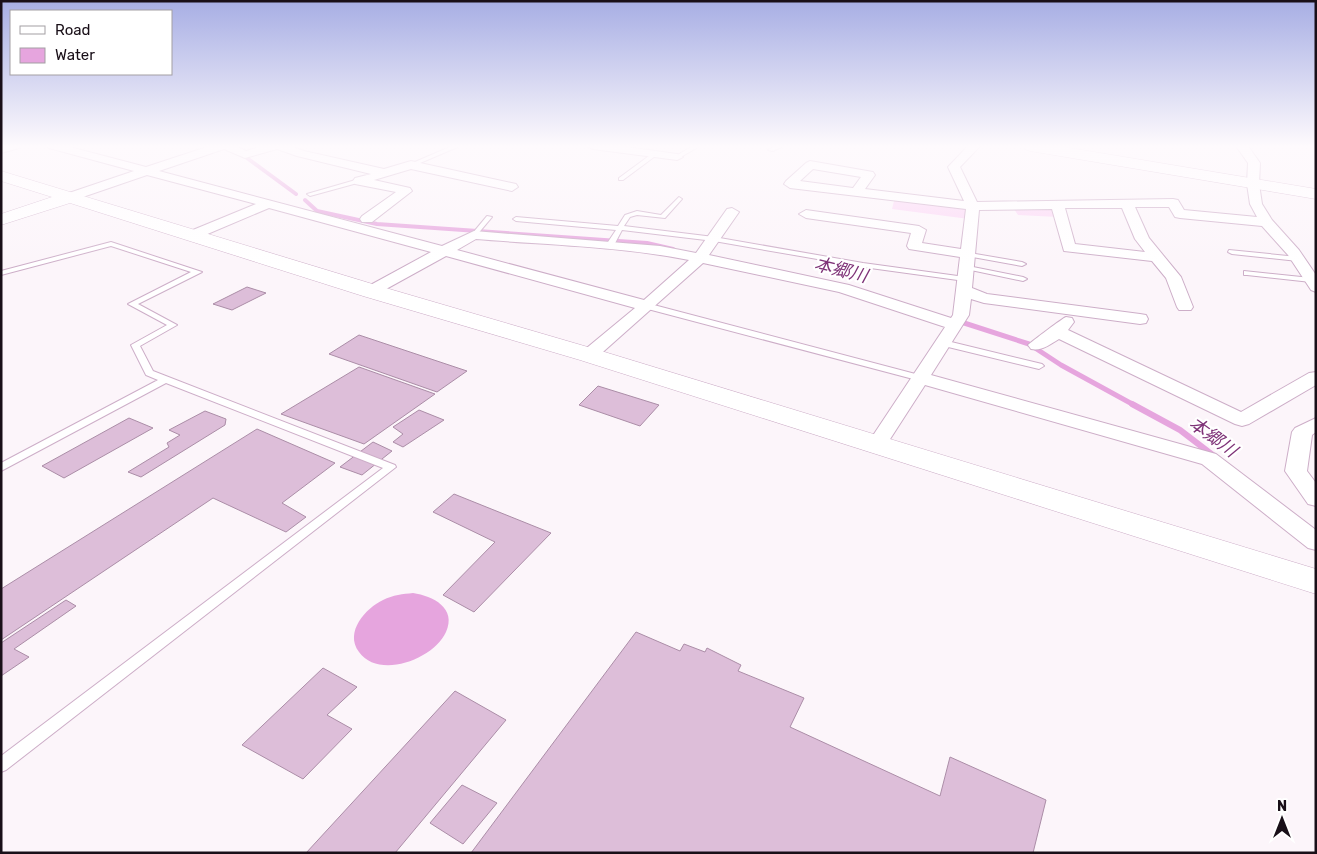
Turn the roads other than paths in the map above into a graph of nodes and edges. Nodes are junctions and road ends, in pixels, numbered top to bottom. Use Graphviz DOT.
graph roads {
  1 [pos="33,186"];
  2 [pos="103,186"];
  3 [pos="201,186"];
  4 [pos="341,186"];
  5 [pos="382,186"];
  6 [pos="507,186"];
  7 [pos="803,186"];
  8 [pos="861,186"];
  9 [pos="963,186"];
  10 [pos="1253,186"];
  11 [pos="1265,186"];
  12 [pos="512,187"];
  13 [pos="856,192"];
  14 [pos="310,194"];
  15 [pos="1316,194"];
  16 [pos="70,197"];
  17 [pos="679,199"];
  18 [pos="268,204"];
  19 [pos="1127,204"];
  20 [pos="1058,205"];
  21 [pos="973,206"];
  22 [pos="732,212"];
  23 [pos="806,214"];
  24 [pos="488,217"];
  25 [pos="367,219"];
  26 [pos="516,219"];
  27 [pos="1,220"];
  28 [pos="1266,222"];
  29 [pos="620,228"];
  30 [pos="193,235"];
  31 [pos="474,235"];
  32 [pos="610,245"];
  33 [pos="707,249"];
  34 [pos="442,251"];
  35 [pos="1232,252"];
  36 [pos="1154,256"];
  37 [pos="1298,258"];
  38 [pos="1022,264"];
  39 [pos="1,272"];
  40 [pos="966,273"];
  41 [pos="1247,273"];
  42 [pos="1022,279"];
  43 [pos="1314,282"];
  44 [pos="371,291"];
  45 [pos="647,306"];
  46 [pos="1185,307"];
  47 [pos="1075,311"];
  48 [pos="1140,319"];
  49 [pos="958,320"];
  50 [pos="1058,332"];
  51 [pos="943,343"];
  52 [pos="1038,345"];
  53 [pos="588,355"];
  54 [pos="1039,366"];
  55 [pos="1316,377"];
  56 [pos="920,378"];
  57 [pos="164,380"];
  58 [pos="1316,424"];
  59 [pos="876,446"];
  60 [pos="1,468"];
  61 [pos="1316,499"];
  62 [pos="1316,542"];
  63 [pos="1316,582"];
  64 [pos="1,765"];
  1 -- 16 [label="street"];
  2 -- 16 [label="street"];
  3 -- 18 [label="street"];
  4 -- 14 [label="lane"];
  5 -- 25 [label="street"];
  6 -- 12 [label="street"];
  7 -- 13 [label="street"];
  8 -- 13 [label="street"];
  9 -- 21 [label="street"];
  10 -- 28 [label="street"];
  11 -- 15 [label="street"];
  13 -- 21 [label="street"];
  16 -- 27 [label="street"];
  16 -- 30 [label="street"];
  17 -- 29 [label="lane"];
  18 -- 30 [label="street"];
  18 -- 34 [label="street"];
  19 -- 20 [label="street"];
  19 -- 28 [label="street"];
  19 -- 36 [label="street"];
  20 -- 21 [label="street"];
  20 -- 36 [label="street"];
  21 -- 40 [label="street"];
  22 -- 33 [label="street"];
  23 -- 40 [label="street"];
  24 -- 31 [label="lane"];
  26 -- 29 [label="lane"];
  28 -- 37 [label="street"];
  29 -- 32 [label="lane"];
  29 -- 33 [label="lane"];
  30 -- 44 [label="street"];
  31 -- 32 [label="street"];
  31 -- 34 [label="street"];
  32 -- 33 [label="street"];
  33 -- 40 [label="lane"];
  33 -- 45 [label="street"];
  33 -- 49 [label="street"];
  34 -- 44 [label="street"];
  34 -- 45 [label="street"];
  35 -- 37 [label="lane"];
  36 -- 46 [label="street"];
  37 -- 43 [label="street"];
  38 -- 40 [label="lane"];
  39 -- 57 [label="lane"];
  40 -- 42 [label="lane"];
  40 -- 47 [label="street"];
  40 -- 49 [label="street"];
  41 -- 43 [label="lane"];
  44 -- 53 [label="street"];
  45 -- 53 [label="street"];
  45 -- 56 [label="lane"];
  47 -- 48 [label="street"];
  47 -- 50 [label="street"];
  49 -- 51 [label="street"];
  50 -- 52 [label="street"];
  50 -- 55 [label="street"];
  51 -- 54 [label="lane"];
  51 -- 56 [label="street"];
  53 -- 59 [label="street"];
  56 -- 59 [label="street"];
  56 -- 62 [label="street"];
  57 -- 60 [label="lane"];
  57 -- 64 [label="lane"];
  58 -- 61 [label="street"];
  59 -- 63 [label="street"];
}
